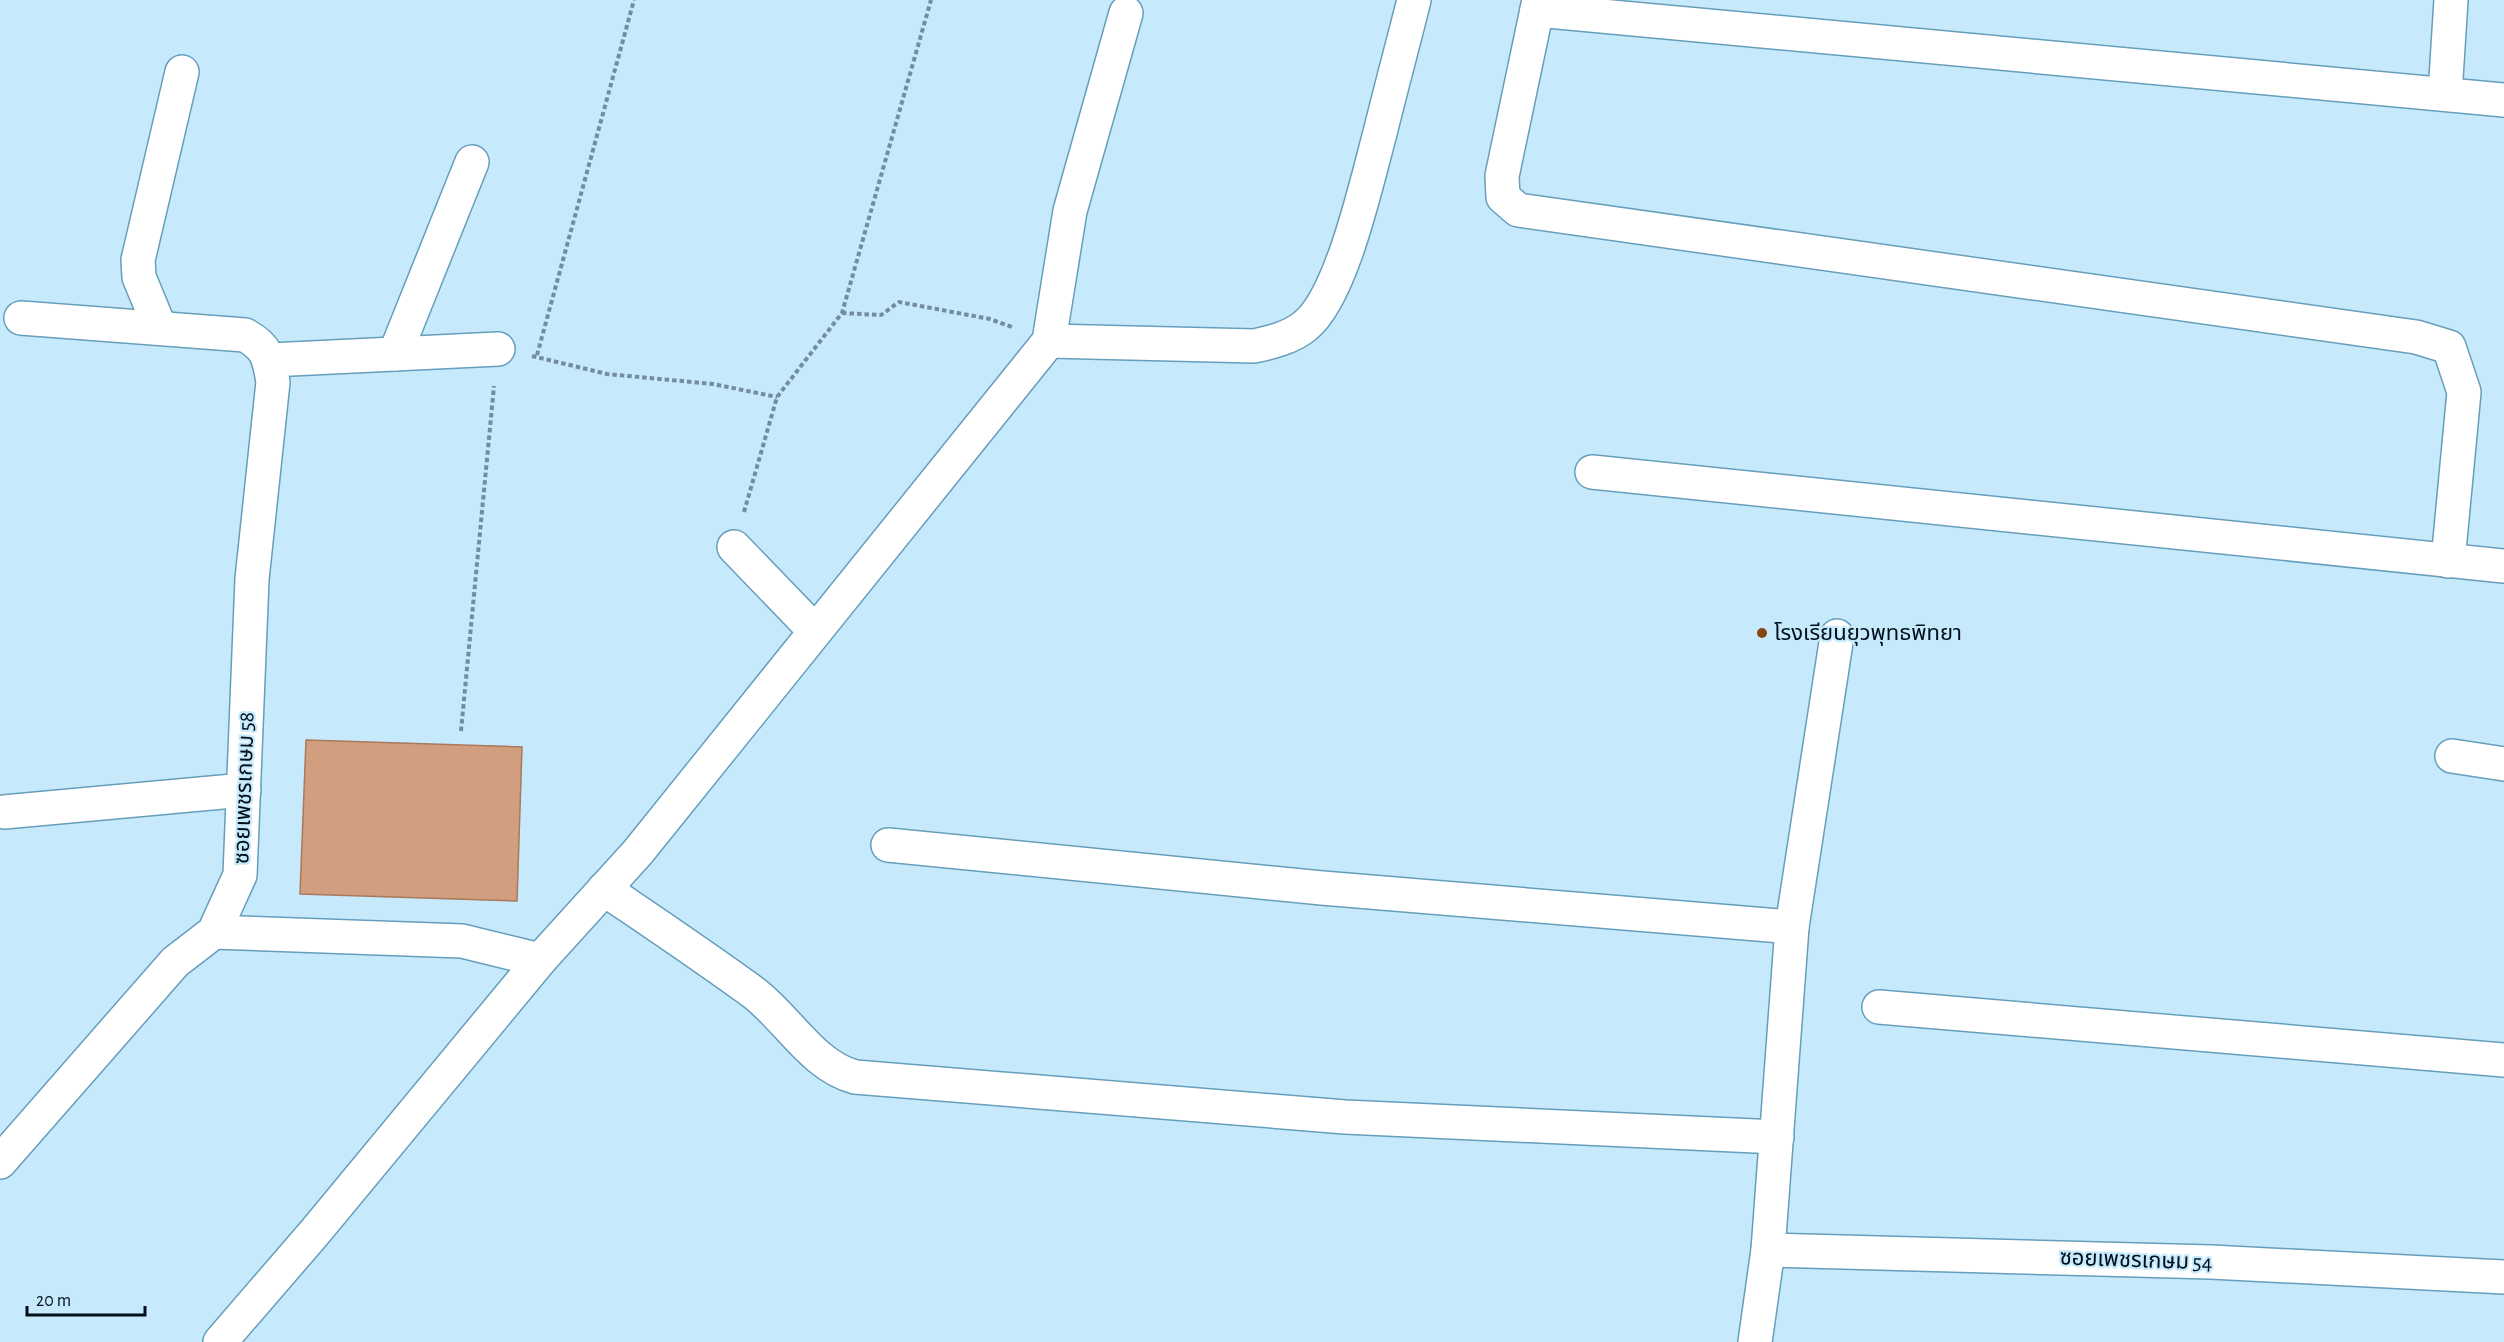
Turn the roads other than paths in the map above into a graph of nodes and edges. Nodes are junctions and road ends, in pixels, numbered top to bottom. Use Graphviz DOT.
graph roads {
  1 [pos="1414,0"];
  2 [pos="2451,0"];
  3 [pos="1538,5"];
  4 [pos="1126,13"];
  5 [pos="182,72"];
  6 [pos="2445,94"];
  7 [pos="2504,100"];
  8 [pos="472,162"];
  9 [pos="21,318"];
  10 [pos="160,328"];
  11 [pos="1049,341"];
  12 [pos="498,349"];
  13 [pos="395,354"];
  14 [pos="270,360"];
  15 [pos="1592,472"];
  16 [pos="734,547"];
  17 [pos="2448,561"];
  18 [pos="2504,566"];
  19 [pos="815,631"];
  20 [pos="1837,636"];
  21 [pos="2452,756"];
  22 [pos="2504,764"];
  23 [pos="244,790"];
  24 [pos="4,812"];
  25 [pos="888,845"];
  26 [pos="603,888"];
  27 [pos="1792,927"];
  28 [pos="214,932"];
  29 [pos="540,960"];
  30 [pos="1879,1007"];
  31 [pos="2504,1060"];
  32 [pos="1777,1137"];
  33 [pos="0,1162"];
  34 [pos="1768,1250"];
  35 [pos="2504,1277"];
  36 [pos="220,1342"];
  37 [pos="1755,1342"];
  1 -- 11 [label="street"];
  2 -- 6 [label="street"];
  3 -- 6 [label="street"];
  3 -- 17 [label="street"];
  4 -- 11 [label="street"];
  5 -- 10 [label="street"];
  6 -- 7 [label="street"];
  8 -- 13 [label="street"];
  9 -- 10 [label="street"];
  10 -- 14 [label="street"];
  11 -- 19 [label="street"];
  12 -- 13 [label="street"];
  13 -- 14 [label="street"];
  14 -- 23 [label="street, ซอยเพชรเกษม 58"];
  15 -- 17 [label="street"];
  16 -- 19 [label="street"];
  17 -- 18 [label="street"];
  19 -- 26 [label="street"];
  20 -- 27 [label="street"];
  21 -- 22 [label="street"];
  23 -- 24 [label="street"];
  23 -- 28 [label="street, ซอยเพชรเกษม 58"];
  25 -- 27 [label="street"];
  26 -- 29 [label="street"];
  26 -- 32 [label="street"];
  27 -- 32 [label="street"];
  28 -- 29 [label="street"];
  28 -- 33 [label="street, ซอยเพชรเกษม 58"];
  29 -- 36 [label="street"];
  30 -- 31 [label="street"];
  32 -- 34 [label="street"];
  34 -- 35 [label="street, ซอยเพชรเกษม 54"];
  34 -- 37 [label="street"];
}
